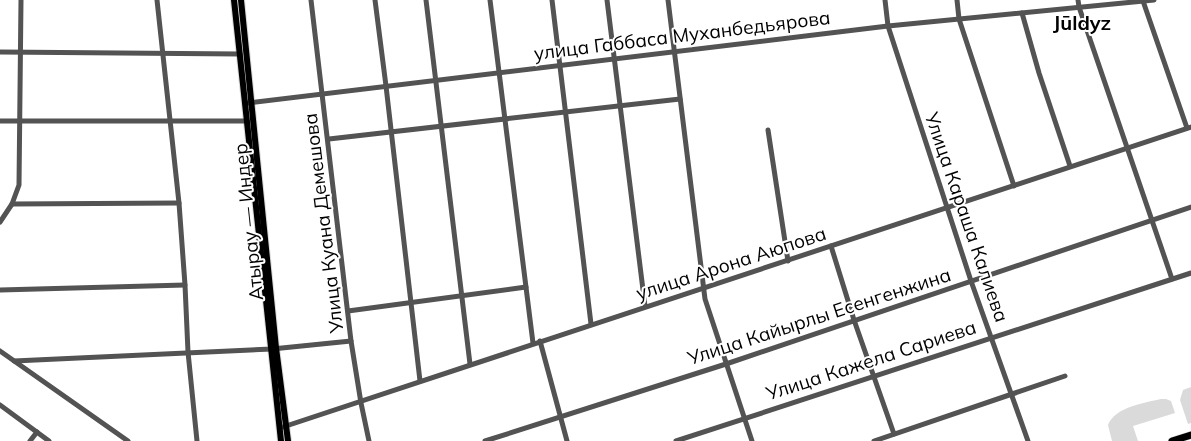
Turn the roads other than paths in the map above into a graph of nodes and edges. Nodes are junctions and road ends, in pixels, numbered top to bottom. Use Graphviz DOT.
graph roads {
  1 [pos="21,0"];
  2 [pos="157,0"];
  3 [pos="234,0"];
  4 [pos="241,0"];
  5 [pos="311,0"];
  6 [pos="375,0"];
  7 [pos="426,0"];
  8 [pos="490,0"];
  9 [pos="552,0"];
  10 [pos="607,0"];
  11 [pos="668,0"];
  12 [pos="885,0"];
  13 [pos="957,0"];
  14 [pos="1078,0"];
  15 [pos="1154,0"];
  16 [pos="1143,1"];
  17 [pos="1079,7"];
  18 [pos="1022,13"];
  19 [pos="959,20"];
  20 [pos="888,26"];
  21 [pos="674,51"];
  22 [pos="0,52"];
  23 [pos="20,52"];
  24 [pos="163,53"];
  25 [pos="240,54"];
  26 [pos="615,58"];
  27 [pos="560,65"];
  28 [pos="500,72"];
  29 [pos="436,80"];
  30 [pos="386,86"];
  31 [pos="323,94"];
  32 [pos="680,98"];
  33 [pos="248,103"];
  34 [pos="621,106"];
  35 [pos="565,113"];
  36 [pos="504,118"];
  37 [pos="171,120"];
  38 [pos="0,121"];
  39 [pos="20,121"];
  40 [pos="247,121"];
  41 [pos="441,126"];
  42 [pos="1189,128"];
  43 [pos="768,130"];
  44 [pos="391,131"];
  45 [pos="329,139"];
  46 [pos="1128,147"];
  47 [pos="1070,166"];
  48 [pos="1014,186"];
  49 [pos="179,203"];
  50 [pos="12,204"];
  51 [pos="1191,207"];
  52 [pos="947,208"];
  53 [pos="1153,220"];
  54 [pos="0,222"];
  55 [pos="831,246"];
  56 [pos="788,261"];
  57 [pos="1191,273"];
  58 [pos="1172,279"];
  59 [pos="972,281"];
  60 [pos="185,285"];
  61 [pos="526,287"];
  62 [pos="704,289"];
  63 [pos="0,290"];
  64 [pos="462,296"];
  65 [pos="411,304"];
  66 [pos="645,306"];
  67 [pos="348,311"];
  68 [pos="854,320"];
  69 [pos="592,324"];
  70 [pos="991,337"];
  71 [pos="351,340"];
  72 [pos="540,341"];
  73 [pos="533,343"];
  74 [pos="274,348"];
  75 [pos="0,351"];
  76 [pos="188,352"];
  77 [pos="14,361"];
  78 [pos="470,364"];
  79 [pos="726,364"];
  80 [pos="873,375"];
  81 [pos="1065,376"];
  82 [pos="420,381"];
  83 [pos="1012,394"];
  84 [pos="361,403"];
  85 [pos="0,405"];
  86 [pos="560,416"];
  87 [pos="744,418"];
  88 [pos="283,427"];
  89 [pos="37,432"];
  90 [pos="894,434"];
  91 [pos="1191,435"];
  92 [pos="30,441"];
  93 [pos="49,441"];
  94 [pos="128,441"];
  95 [pos="196,441"];
  96 [pos="281,441"];
  97 [pos="288,441"];
  98 [pos="370,441"];
  99 [pos="485,441"];
  100 [pos="567,441"];
  101 [pos="676,441"];
  102 [pos="752,441"];
  103 [pos="874,441"];
  104 [pos="1028,441"];
  105 [pos="1172,441"];
  1 -- 23 [label="street"];
  2 -- 24 [label="street"];
  3 -- 25 [label="main road, Атырау — Индер"];
  4 -- 33 [label="main road, Атырау — Индер"];
  5 -- 31 [label="street, Улица Куана Демешова"];
  6 -- 30 [label="street"];
  7 -- 29 [label="street"];
  8 -- 28 [label="street"];
  9 -- 27 [label="street"];
  10 -- 26 [label="street"];
  11 -- 21 [label="street"];
  12 -- 20 [label="street, Улица Караша Калиева"];
  13 -- 19 [label="street"];
  14 -- 17 [label="street"];
  15 -- 16 [label="street, улица Габбаса Муханбедьярова"];
  16 -- 17 [label="street, улица Габбаса Муханбедьярова"];
  16 -- 42 [label="street"];
  17 -- 18 [label="street, улица Габбаса Муханбедьярова"];
  17 -- 46 [label="street"];
  18 -- 19 [label="street, улица Габбаса Муханбедьярова"];
  18 -- 47 [label="street"];
  19 -- 20 [label="street, улица Габбаса Муханбедьярова"];
  19 -- 48 [label="street"];
  20 -- 21 [label="street, улица Габбаса Муханбедьярова"];
  20 -- 52 [label="street, Улица Караша Калиева"];
  21 -- 26 [label="street, улица Габбаса Муханбедьярова"];
  21 -- 32 [label="street"];
  22 -- 23 [label="street"];
  23 -- 24 [label="street"];
  23 -- 39 [label="street"];
  24 -- 25 [label="street"];
  24 -- 37 [label="street"];
  25 -- 33 [label="main road, Атырау — Индер"];
  26 -- 27 [label="street, улица Габбаса Муханбедьярова"];
  26 -- 34 [label="street"];
  27 -- 28 [label="street, улица Габбаса Муханбедьярова"];
  27 -- 35 [label="street"];
  28 -- 29 [label="street, улица Габбаса Муханбедьярова"];
  28 -- 36 [label="street"];
  29 -- 30 [label="street, улица Габбаса Муханбедьярова"];
  29 -- 41 [label="street"];
  30 -- 31 [label="street, улица Габбаса Муханбедьярова"];
  30 -- 44 [label="street"];
  31 -- 33 [label="street, улица Габбаса Муханбедьярова"];
  31 -- 45 [label="street, Улица Куана Демешова"];
  32 -- 34 [label="street"];
  32 -- 62 [label="street"];
  33 -- 40 [label="main road, Атырау — Индер"];
  33 -- 74 [label="main road, Атырау — Индер"];
  34 -- 35 [label="street"];
  34 -- 66 [label="street"];
  35 -- 36 [label="street"];
  35 -- 69 [label="street"];
  36 -- 41 [label="street"];
  36 -- 61 [label="street"];
  37 -- 39 [label="street"];
  37 -- 40 [label="street"];
  37 -- 49 [label="street"];
  38 -- 39 [label="street"];
  39 -- 50 [label="street"];
  40 -- 74 [label="main road, Атырау — Индер"];
  41 -- 44 [label="street"];
  41 -- 64 [label="street"];
  42 -- 46 [label="street, улица Арона Аюпова"];
  43 -- 56 [label="street"];
  44 -- 45 [label="street"];
  44 -- 65 [label="street"];
  45 -- 67 [label="street, Улица Куана Демешова"];
  46 -- 47 [label="street, улица Арона Аюпова"];
  46 -- 53 [label="street"];
  47 -- 48 [label="street, улица Арона Аюпова"];
  48 -- 52 [label="street, улица Арона Аюпова"];
  49 -- 50 [label="street"];
  49 -- 60 [label="street"];
  50 -- 54 [label="street"];
  51 -- 53 [label="street, Улица Кайырлы Есенгенжина"];
  52 -- 55 [label="street, улица Арона Аюпова"];
  52 -- 59 [label="street, Улица Караша Калиева"];
  53 -- 58 [label="street"];
  53 -- 59 [label="street, Улица Кайырлы Есенгенжина"];
  55 -- 56 [label="street, улица Арона Аюпова"];
  55 -- 68 [label="street"];
  56 -- 62 [label="street, улица Арона Аюпова"];
  57 -- 58 [label="street, Улица Кажела Сариева"];
  58 -- 70 [label="street, Улица Кажела Сариева"];
  59 -- 68 [label="street, Улица Кайырлы Есенгенжина"];
  59 -- 70 [label="street, Улица Караша Калиева"];
  60 -- 63 [label="street"];
  60 -- 76 [label="street"];
  61 -- 64 [label="street"];
  61 -- 73 [label="street"];
  62 -- 66 [label="street, улица Арона Аюпова"];
  62 -- 79 [label="street"];
  64 -- 65 [label="street"];
  64 -- 78 [label="street"];
  65 -- 67 [label="street"];
  65 -- 82 [label="street"];
  66 -- 69 [label="street, улица Арона Аюпова"];
  67 -- 71 [label="street, Улица Куана Демешова"];
  68 -- 79 [label="street, Улица Кайырлы Есенгенжина"];
  68 -- 80 [label="street"];
  69 -- 72 [label="street, улица Арона Аюпова"];
  70 -- 80 [label="street, Улица Кажела Сариева"];
  70 -- 83 [label="street, Улица Караша Калиева"];
  71 -- 74 [label="street"];
  71 -- 84 [label="street, Улица Куана Демешова"];
  72 -- 73 [label="street, улица Арона Аюпова"];
  72 -- 86 [label="street"];
  73 -- 78 [label="street, улица Арона Аюпова"];
  74 -- 76 [label="street"];
  74 -- 88 [label="main road, Атырау — Индер"];
  75 -- 77 [label="street"];
  76 -- 77 [label="street"];
  76 -- 95 [label="street"];
  77 -- 94 [label="street"];
  78 -- 82 [label="street, улица Арона Аюпова"];
  79 -- 86 [label="street, Улица Кайырлы Есенгенжина"];
  79 -- 87 [label="street"];
  80 -- 87 [label="street, Улица Кажела Сариева"];
  80 -- 90 [label="street"];
  81 -- 83 [label="street"];
  82 -- 84 [label="street, улица Арона Аюпова"];
  83 -- 90 [label="street"];
  83 -- 104 [label="street, Улица Караша Калиева"];
  84 -- 88 [label="street, улица Арона Аюпова"];
  84 -- 98 [label="street, Улица Куана Демешова"];
  85 -- 89 [label="street"];
  86 -- 99 [label="street, Улица Кайырлы Есенгенжина"];
  86 -- 100 [label="street"];
  87 -- 101 [label="street, Улица Кажела Сариева"];
  87 -- 102 [label="street"];
  88 -- 96 [label="main road, Атырау — Индер"];
  88 -- 97 [label="main road, Атырау — Индер"];
  89 -- 92 [label="street"];
  89 -- 93 [label="street"];
  90 -- 103 [label="street"];
  91 -- 105 [label="highway"];
}
